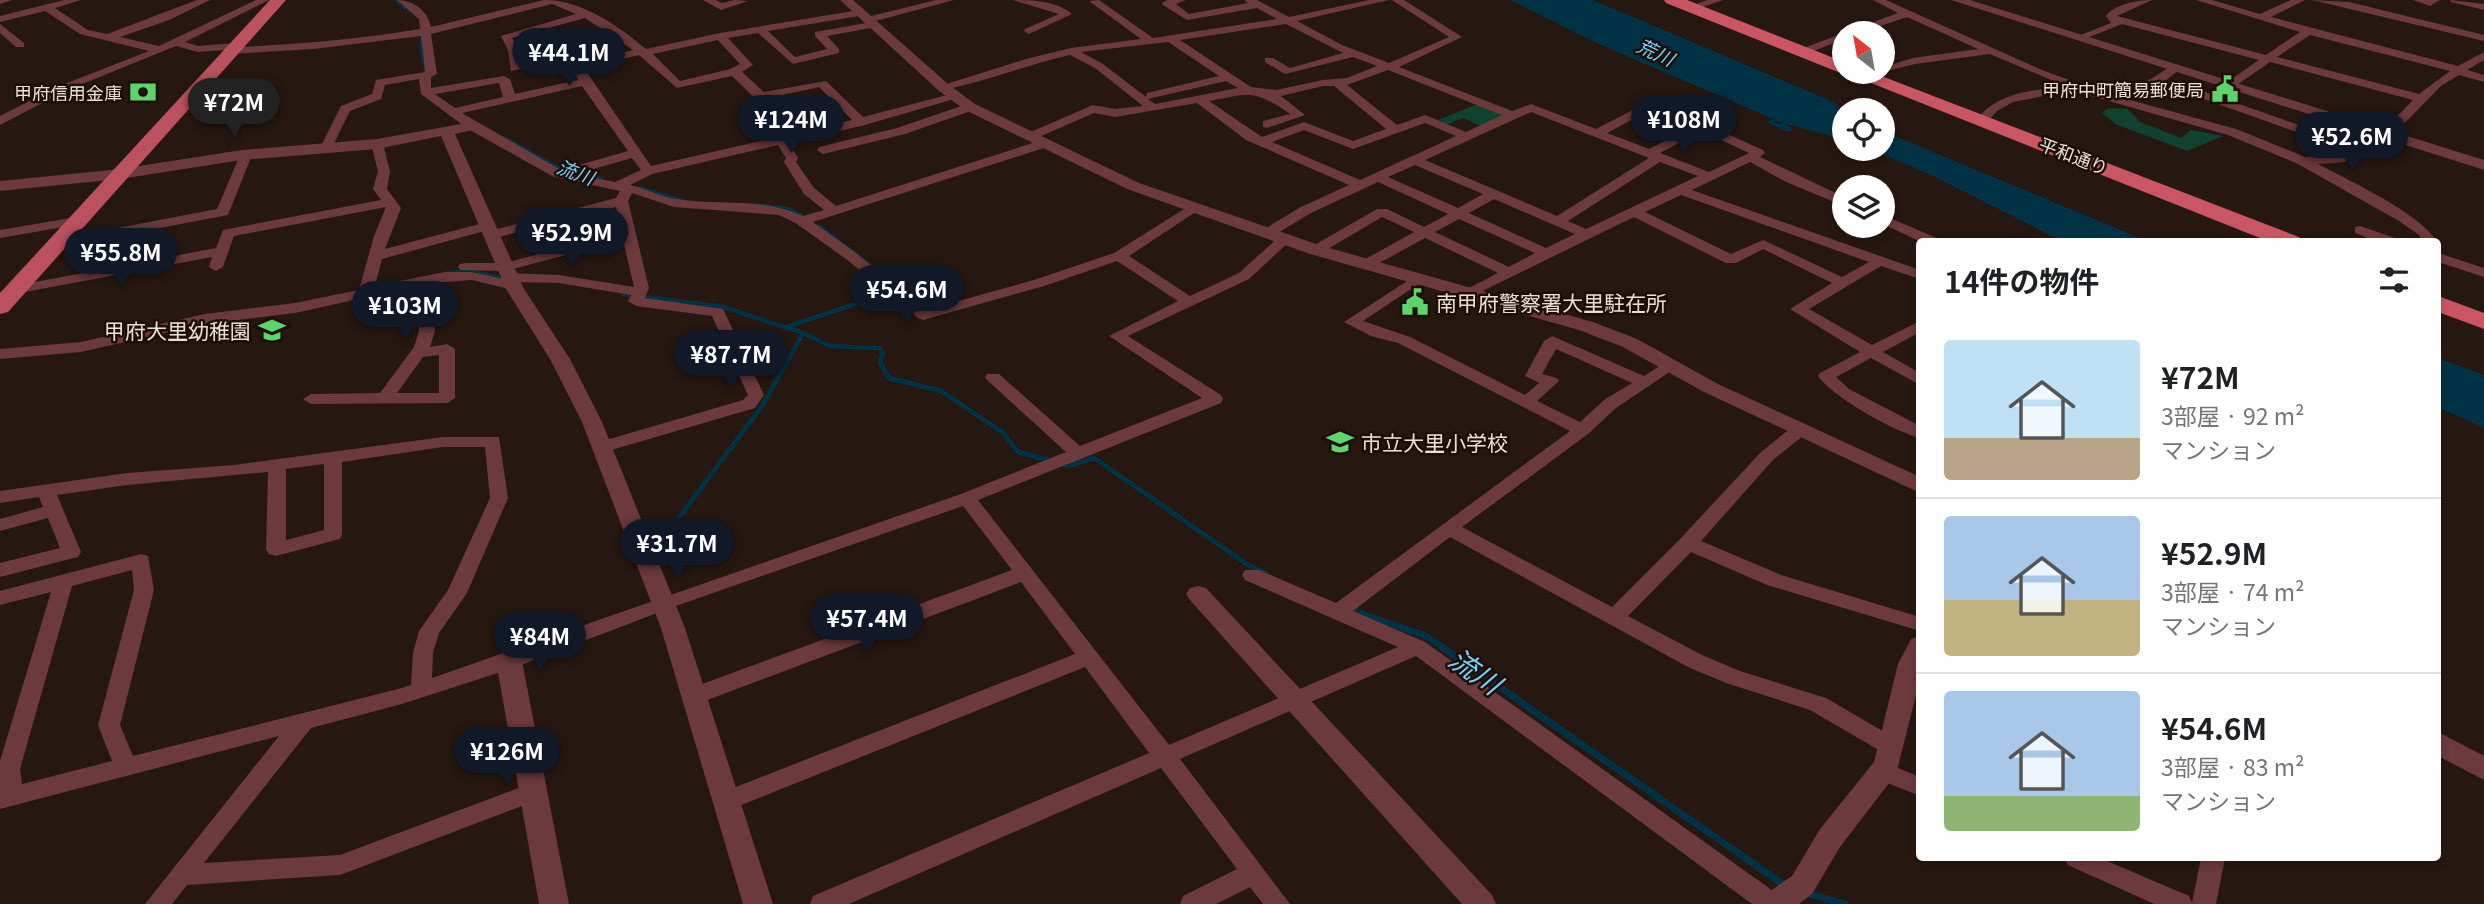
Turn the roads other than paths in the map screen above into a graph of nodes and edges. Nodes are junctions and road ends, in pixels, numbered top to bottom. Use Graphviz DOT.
graph roads {
  1 [pos="9,0"];
  2 [pos="76,0"];
  3 [pos="205,0"];
  4 [pos="264,0"];
  5 [pos="278,0"];
  6 [pos="402,0"];
  7 [pos="554,0"];
  8 [pos="708,0"];
  9 [pos="846,0"];
  10 [pos="949,0"];
  11 [pos="1018,0"];
  12 [pos="1181,0"];
  13 [pos="1384,0"];
  14 [pos="1397,0"];
  15 [pos="1672,0"];
  16 [pos="1718,0"];
  17 [pos="1878,0"];
  18 [pos="1957,0"];
  19 [pos="2147,0"];
  20 [pos="2201,0"];
  21 [pos="2300,0"];
  22 [pos="2317,0"];
  23 [pos="2435,0"];
  24 [pos="2455,0"];
  25 [pos="0,1"];
  26 [pos="743,1"];
  27 [pos="1094,1"];
  28 [pos="1253,2"];
  29 [pos="2416,4"];
  30 [pos="47,8"];
  31 [pos="1691,8"];
  32 [pos="2484,8"];
  33 [pos="1908,13"];
  34 [pos="589,14"];
  35 [pos="20,15"];
  36 [pos="2262,18"];
  37 [pos="2396,18"];
  38 [pos="0,19"];
  39 [pos="866,19"];
  40 [pos="2115,19"];
  41 [pos="1284,21"];
  42 [pos="1885,21"];
  43 [pos="0,27"];
  44 [pos="761,30"];
  45 [pos="1029,31"];
  46 [pos="2308,31"];
  47 [pos="427,32"];
  48 [pos="720,36"];
  49 [pos="107,38"];
  50 [pos="1170,38"];
  51 [pos="2078,38"];
  52 [pos="2484,38"];
  53 [pos="1832,40"];
  54 [pos="1150,41"];
  55 [pos="176,43"];
  56 [pos="20,45"];
  57 [pos="233,49"];
  58 [pos="160,50"];
  59 [pos="1071,51"];
  60 [pos="1990,51"];
  61 [pos="642,52"];
  62 [pos="1802,52"];
  63 [pos="1354,53"];
  64 [pos="2484,55"];
  65 [pos="2270,58"];
  66 [pos="1269,60"];
  67 [pos="1832,63"];
  68 [pos="1391,66"];
  69 [pos="1895,66"];
  70 [pos="2175,68"];
  71 [pos="514,69"];
  72 [pos="2458,70"];
  73 [pos="734,72"];
  74 [pos="425,75"];
  75 [pos="1228,77"];
  76 [pos="2484,79"];
  77 [pos="585,82"];
  78 [pos="1337,82"];
  79 [pos="1895,83"];
  80 [pos="2152,83"];
  81 [pos="2230,85"];
  82 [pos="1248,90"];
  83 [pos="2087,91"];
  84 [pos="425,92"];
  85 [pos="1268,93"];
  86 [pos="760,96"];
  87 [pos="956,97"];
  88 [pos="1141,98"];
  89 [pos="1198,98"];
  90 [pos="2421,98"];
  91 [pos="510,99"];
  92 [pos="2182,103"];
  93 [pos="1151,107"];
  94 [pos="453,112"];
  95 [pos="1512,115"];
  96 [pos="1982,120"];
  97 [pos="0,121"];
  98 [pos="861,122"];
  99 [pos="1267,124"];
  100 [pos="472,126"];
  101 [pos="1703,127"];
  102 [pos="1396,130"];
  103 [pos="446,131"];
  104 [pos="1597,133"];
  105 [pos="2387,134"];
  106 [pos="1466,136"];
  107 [pos="779,141"];
  108 [pos="1037,141"];
  109 [pos="1261,142"];
  110 [pos="377,144"];
  111 [pos="326,148"];
  112 [pos="823,150"];
  113 [pos="2358,150"];
  114 [pos="636,153"];
  115 [pos="246,155"];
  116 [pos="1655,155"];
  117 [pos="1750,157"];
  118 [pos="1415,160"];
  119 [pos="2303,162"];
  120 [pos="2484,164"];
  121 [pos="648,171"];
  122 [pos="120,174"];
  123 [pos="559,174"];
  124 [pos="1709,176"];
  125 [pos="1378,177"];
  126 [pos="1360,185"];
  127 [pos="0,186"];
  128 [pos="1680,190"];
  129 [pos="622,192"];
  130 [pos="1494,194"];
  131 [pos="1832,197"];
  132 [pos="389,202"];
  133 [pos="1192,208"];
  134 [pos="834,210"];
  135 [pos="1634,212"];
  136 [pos="1458,214"];
  137 [pos="76,221"];
  138 [pos="802,221"];
  139 [pos="1557,222"];
  140 [pos="1895,224"];
  141 [pos="489,230"];
  142 [pos="2360,230"];
  143 [pos="1424,233"];
  144 [pos="0,234"];
  145 [pos="629,234"];
  146 [pos="1266,234"];
  147 [pos="1586,234"];
  148 [pos="1925,238"];
  149 [pos="2281,238"];
  150 [pos="2381,238"];
  151 [pos="2428,238"];
  152 [pos="1284,240"];
  153 [pos="55,244"];
  154 [pos="1316,250"];
  155 [pos="222,251"];
  156 [pos="1546,253"];
  157 [pos="376,256"];
  158 [pos="1119,256"];
  159 [pos="2441,258"];
  160 [pos="1880,261"];
  161 [pos="1367,264"];
  162 [pos="216,267"];
  163 [pos="1916,271"];
  164 [pos="2484,273"];
  165 [pos="1510,274"];
  166 [pos="1418,278"];
  167 [pos="510,279"];
  168 [pos="425,280"];
  169 [pos="1843,283"];
  170 [pos="367,287"];
  171 [pos="14,290"];
  172 [pos="1472,292"];
  173 [pos="639,295"];
  174 [pos="1189,302"];
  175 [pos="2441,304"];
  176 [pos="0,306"];
  177 [pos="2484,322"];
  178 [pos="1916,328"];
  179 [pos="1872,352"];
  180 [pos="418,353"];
  181 [pos="0,354"];
  182 [pos="1672,365"];
  183 [pos="993,377"];
  184 [pos="1916,378"];
  185 [pos="1644,382"];
  186 [pos="311,399"];
  187 [pos="384,400"];
  188 [pos="1526,402"];
  189 [pos="1582,430"];
  190 [pos="1798,431"];
  191 [pos="1916,431"];
  192 [pos="601,447"];
  193 [pos="333,456"];
  194 [pos="1068,459"];
  195 [pos="277,464"];
  196 [pos="1916,484"];
  197 [pos="46,491"];
  198 [pos="0,497"];
  199 [pos="967,498"];
  200 [pos="54,510"];
  201 [pos="0,525"];
  202 [pos="1449,528"];
  203 [pos="1688,543"];
  204 [pos="0,570"];
  205 [pos="1025,573"];
  206 [pos="1252,575"];
  207 [pos="64,581"];
  208 [pos="1198,594"];
  209 [pos="0,598"];
  210 [pos="663,603"];
  211 [pos="1342,610"];
  212 [pos="1614,617"];
  213 [pos="1916,624"];
  214 [pos="1418,647"];
  215 [pos="1090,657"];
  216 [pos="509,661"];
  217 [pos="1916,662"];
  218 [pos="421,690"];
  219 [pos="694,696"];
  220 [pos="1297,700"];
  221 [pos="303,722"];
  222 [pos="2441,745"];
  223 [pos="1166,756"];
  224 [pos="1887,758"];
  225 [pos="126,767"];
  226 [pos="2484,769"];
  227 [pos="1916,783"];
  228 [pos="532,792"];
  229 [pos="6,798"];
  230 [pos="726,801"];
  231 [pos="2084,861"];
  232 [pos="2212,861"];
  233 [pos="1254,873"];
  234 [pos="181,875"];
  235 [pos="1782,898"];
  236 [pos="157,904"];
  237 [pos="554,904"];
  238 [pos="758,904"];
  239 [pos="822,904"];
  240 [pos="1192,904"];
  241 [pos="1278,904"];
  242 [pos="1482,904"];
  243 [pos="2180,904"];
  244 [pos="2204,904"];
  1 -- 25 [label="street"];
  1 -- 35 [label="street"];
  2 -- 30 [label="street"];
  3 -- 49 [label="street"];
  4 -- 55 [label="street"];
  5 -- 57 [label="main road"];
  6 -- 47 [label="street"];
  7 -- 34 [label="street"];
  7 -- 47 [label="street"];
  8 -- 26 [label="street"];
  9 -- 39 [label="street"];
  10 -- 39 [label="street"];
  11 -- 45 [label="street"];
  12 -- 28 [label="street"];
  13 -- 41 [label="street"];
  14 -- 68 [label="street"];
  15 -- 31 [label="highway"];
  16 -- 31 [label="street"];
  17 -- 33 [label="street"];
  18 -- 51 [label="street"];
  19 -- 40 [label="street"];
  20 -- 36 [label="street"];
  21 -- 36 [label="street"];
  22 -- 37 [label="street"];
  23 -- 29 [label="street"];
  24 -- 32 [label="street"];
  27 -- 54 [label="street"];
  28 -- 41 [label="street"];
  29 -- 37 [label="street"];
  30 -- 35 [label="street"];
  30 -- 49 [label="street"];
  31 -- 62 [label="highway"];
  33 -- 42 [label="street"];
  33 -- 60 [label="street"];
  34 -- 61 [label="street"];
  34 -- 71 [label="street"];
  35 -- 38 [label="street"];
  36 -- 46 [label="street"];
  37 -- 52 [label="street"];
  39 -- 44 [label="street"];
  39 -- 44 [label="street"];
  39 -- 87 [label="street"];
  40 -- 51 [label="street"];
  40 -- 65 [label="street"];
  41 -- 50 [label="street"];
  41 -- 63 [label="street"];
  43 -- 56 [label="street"];
  44 -- 48 [label="street"];
  46 -- 65 [label="street"];
  46 -- 72 [label="street"];
  47 -- 57 [label="street"];
  47 -- 74 [label="street"];
  48 -- 61 [label="street"];
  48 -- 73 [label="street"];
  49 -- 58 [label="street"];
  50 -- 54 [label="street"];
  50 -- 75 [label="street"];
  51 -- 70 [label="street"];
  53 -- 62 [label="street"];
  54 -- 59 [label="street"];
  55 -- 57 [label="street"];
  55 -- 58 [label="street"];
  57 -- 122 [label="main road"];
  58 -- 97 [label="street"];
  59 -- 87 [label="street"];
  59 -- 88 [label="street"];
  60 -- 69 [label="street"];
  60 -- 83 [label="street"];
  61 -- 73 [label="street"];
  61 -- 77 [label="street"];
  62 -- 67 [label="highway"];
  63 -- 66 [label="street"];
  63 -- 68 [label="street"];
  64 -- 72 [label="street"];
  65 -- 81 [label="street"];
  65 -- 90 [label="street"];
  68 -- 78 [label="street"];
  68 -- 95 [label="street"];
  70 -- 80 [label="street"];
  70 -- 81 [label="street"];
  72 -- 76 [label="street"];
  72 -- 90 [label="street"];
  73 -- 86 [label="street"];
  74 -- 84 [label="street"];
  74 -- 111 [label="street"];
  75 -- 82 [label="street"];
  75 -- 88 [label="street"];
  77 -- 91 [label="street"];
  77 -- 114 [label="street"];
  78 -- 85 [label="street"];
  78 -- 102 [label="street"];
  79 -- 96 [label="highway, 平和通り"];
  80 -- 83 [label="street"];
  80 -- 92 [label="street"];
  81 -- 105 [label="street"];
  82 -- 85 [label="street"];
  82 -- 89 [label="street"];
  83 -- 92 [label="street"];
  83 -- 96 [label="street"];
  84 -- 91 [label="street"];
  84 -- 94 [label="street"];
  85 -- 99 [label="street"];
  86 -- 98 [label="street"];
  86 -- 107 [label="street"];
  87 -- 98 [label="street"];
  87 -- 108 [label="street"];
  87 -- 112 [label="street"];
  88 -- 93 [label="street"];
  89 -- 93 [label="street"];
  89 -- 109 [label="street"];
  90 -- 105 [label="street"];
  91 -- 94 [label="street"];
  92 -- 113 [label="street"];
  92 -- 119 [label="street"];
  93 -- 108 [label="street"];
  94 -- 100 [label="street"];
  95 -- 104 [label="street"];
  95 -- 106 [label="street"];
  96 -- 149 [label="highway, 平和通り"];
  98 -- 107 [label="street"];
  100 -- 103 [label="street"];
  100 -- 123 [label="street"];
  101 -- 104 [label="street"];
  101 -- 116 [label="street"];
  101 -- 117 [label="street"];
  102 -- 106 [label="street"];
  102 -- 109 [label="street"];
  103 -- 110 [label="street"];
  103 -- 141 [label="street"];
  104 -- 116 [label="street"];
  105 -- 113 [label="street"];
  105 -- 120 [label="street"];
  106 -- 118 [label="street"];
  107 -- 121 [label="street"];
  107 -- 134 [label="street"];
  108 -- 133 [label="street"];
  108 -- 134 [label="street"];
  109 -- 126 [label="street"];
  110 -- 111 [label="street"];
  110 -- 132 [label="street"];
  111 -- 115 [label="street"];
  113 -- 119 [label="street"];
  114 -- 121 [label="street"];
  114 -- 123 [label="street"];
  115 -- 122 [label="street"];
  115 -- 153 [label="street"];
  116 -- 124 [label="street"];
  116 -- 139 [label="street"];
  117 -- 124 [label="street"];
  117 -- 131 [label="street"];
  118 -- 125 [label="street"];
  118 -- 130 [label="street"];
  119 -- 151 [label="street"];
  121 -- 129 [label="street"];
  122 -- 127 [label="street"];
  122 -- 137 [label="main road"];
  123 -- 129 [label="street"];
  124 -- 128 [label="street"];
  125 -- 126 [label="street"];
  125 -- 136 [label="street"];
  126 -- 146 [label="street"];
  128 -- 135 [label="street"];
  128 -- 160 [label="street"];
  129 -- 138 [label="street"];
  129 -- 141 [label="street"];
  129 -- 145 [label="street"];
  130 -- 136 [label="street"];
  130 -- 139 [label="street"];
  132 -- 155 [label="street"];
  132 -- 157 [label="street"];
  133 -- 146 [label="street"];
  133 -- 158 [label="street"];
  134 -- 138 [label="street"];
  135 -- 147 [label="street"];
  135 -- 169 [label="street"];
  136 -- 143 [label="street"];
  136 -- 156 [label="street"];
  137 -- 144 [label="street"];
  137 -- 153 [label="main road"];
  138 -- 158 [label="street"];
  139 -- 147 [label="street"];
  140 -- 148 [label="street"];
  141 -- 157 [label="street"];
  141 -- 167 [label="street"];
  142 -- 150 [label="street"];
  143 -- 154 [label="street"];
  143 -- 161 [label="street"];
  143 -- 165 [label="street"];
  145 -- 167 [label="street"];
  145 -- 173 [label="street"];
  146 -- 152 [label="street"];
  147 -- 156 [label="street"];
  152 -- 154 [label="street"];
  152 -- 174 [label="street"];
  153 -- 171 [label="main road"];
  154 -- 161 [label="street"];
  155 -- 162 [label="street"];
  155 -- 171 [label="street"];
  156 -- 165 [label="street"];
  157 -- 170 [label="street"];
  158 -- 174 [label="street"];
  159 -- 164 [label="street"];
  160 -- 163 [label="street"];
  160 -- 169 [label="street"];
  161 -- 166 [label="street"];
  165 -- 172 [label="street"];
  166 -- 172 [label="street"];
  166 -- 188 [label="street"];
  167 -- 168 [label="street"];
  167 -- 170 [label="street"];
  167 -- 173 [label="street"];
  167 -- 192 [label="street"];
  168 -- 170 [label="street"];
  168 -- 180 [label="street"];
  169 -- 179 [label="street"];
  170 -- 181 [label="street"];
  171 -- 176 [label="main road"];
  172 -- 182 [label="street"];
  173 -- 192 [label="street"];
  174 -- 194 [label="street"];
  175 -- 177 [label="highway"];
  178 -- 179 [label="street"];
  179 -- 184 [label="street"];
  179 -- 191 [label="street"];
  180 -- 187 [label="street"];
  180 -- 187 [label="street"];
  182 -- 185 [label="street"];
  182 -- 190 [label="street"];
  183 -- 194 [label="street"];
  185 -- 188 [label="street"];
  185 -- 189 [label="street"];
  186 -- 187 [label="street"];
  188 -- 189 [label="street"];
  189 -- 202 [label="street"];
  190 -- 196 [label="street"];
  190 -- 203 [label="street"];
  192 -- 210 [label="street"];
  193 -- 195 [label="street"];
  193 -- 195 [label="street"];
  193 -- 218 [label="street"];
  194 -- 199 [label="street"];
  195 -- 197 [label="street"];
  197 -- 198 [label="street"];
  197 -- 200 [label="street"];
  199 -- 205 [label="street"];
  199 -- 210 [label="street"];
  200 -- 201 [label="street"];
  200 -- 204 [label="street"];
  202 -- 211 [label="street"];
  202 -- 212 [label="street"];
  203 -- 212 [label="street"];
  203 -- 213 [label="street"];
  205 -- 215 [label="street"];
  205 -- 219 [label="street"];
  206 -- 211 [label="street"];
  207 -- 209 [label="street"];
  207 -- 225 [label="street"];
  207 -- 229 [label="street"];
  208 -- 220 [label="street"];
  210 -- 216 [label="street"];
  210 -- 219 [label="street"];
  211 -- 214 [label="street"];
  212 -- 224 [label="street"];
  214 -- 220 [label="street"];
  214 -- 235 [label="street"];
  215 -- 223 [label="street"];
  215 -- 230 [label="street"];
  216 -- 218 [label="street"];
  216 -- 228 [label="street"];
  217 -- 224 [label="street"];
  218 -- 221 [label="street"];
  219 -- 230 [label="street"];
  220 -- 223 [label="street"];
  220 -- 242 [label="street"];
  221 -- 225 [label="street"];
  221 -- 234 [label="street"];
  222 -- 226 [label="street"];
  223 -- 233 [label="street"];
  223 -- 239 [label="street"];
  224 -- 227 [label="street"];
  224 -- 235 [label="street"];
  225 -- 229 [label="street"];
  228 -- 234 [label="street"];
  228 -- 237 [label="street"];
  230 -- 238 [label="street"];
  231 -- 243 [label="street"];
  232 -- 244 [label="street"];
  233 -- 240 [label="street"];
  233 -- 241 [label="street"];
  234 -- 236 [label="street"];
}
